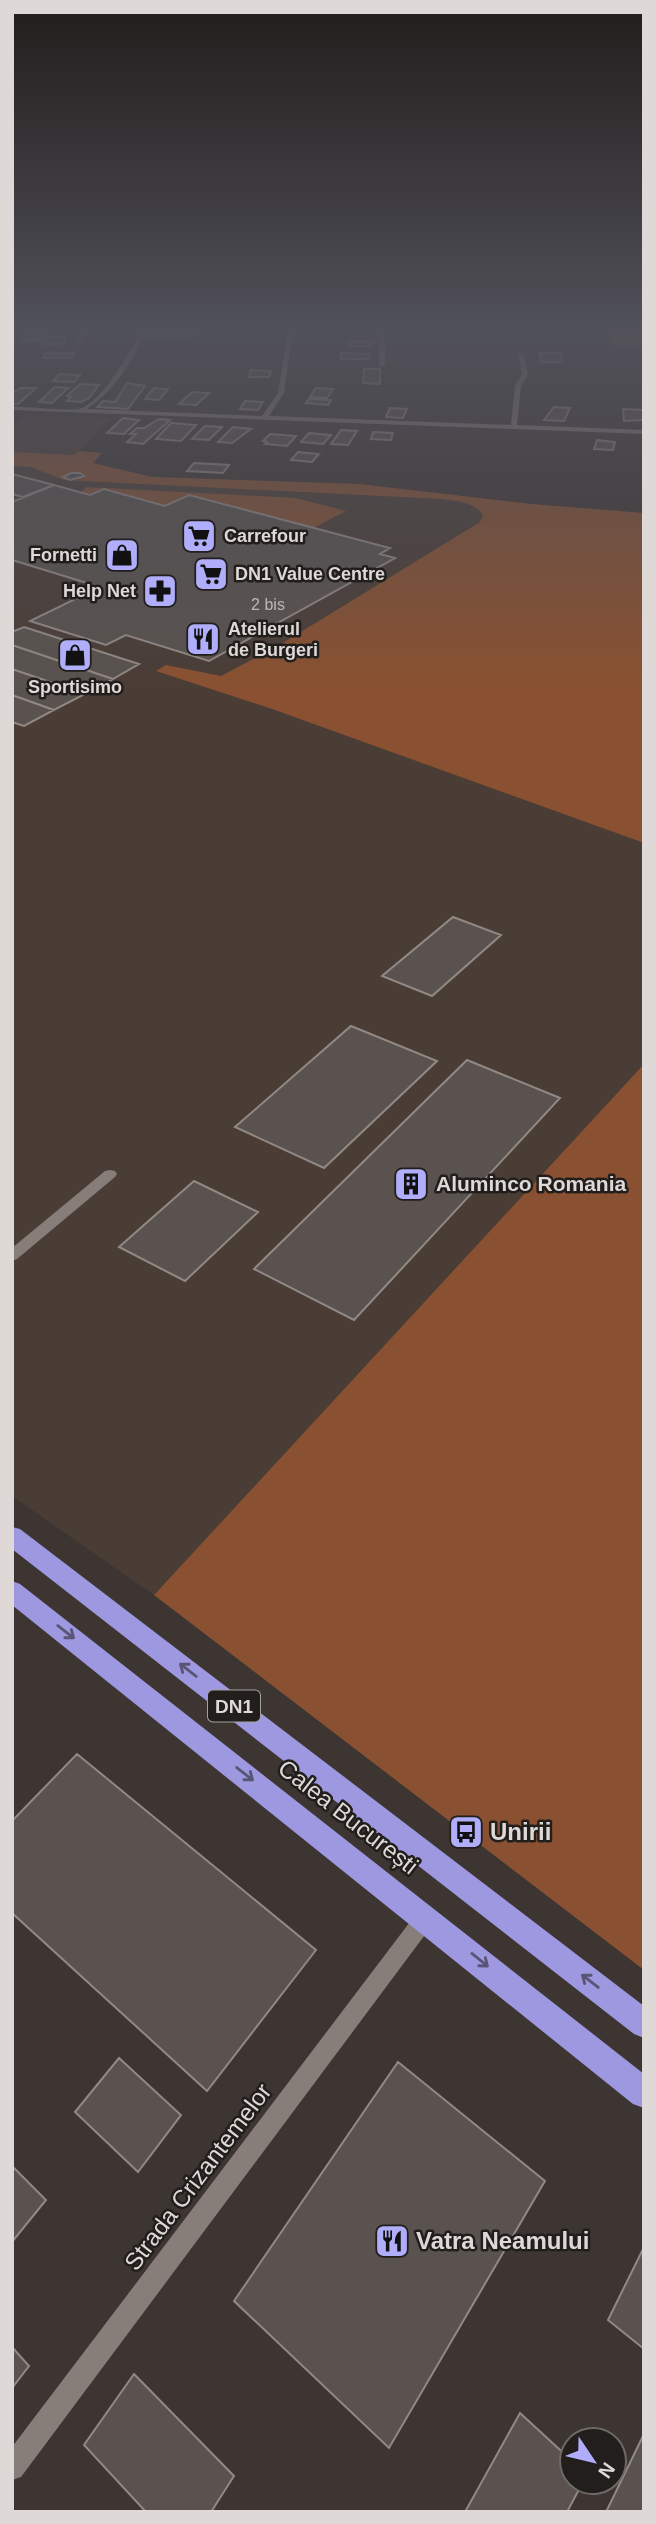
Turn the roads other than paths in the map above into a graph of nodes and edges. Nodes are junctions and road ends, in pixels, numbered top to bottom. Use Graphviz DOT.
graph roads {
  1 [pos="110,1174"];
  2 [pos="12,1255"];
  3 [pos="12,1536"];
  4 [pos="12,1591"];
  5 [pos="426,1917"];
  6 [pos="644,2024"];
  7 [pos="644,2093"];
  8 [pos="12,2468"];
  1 -- 2 [label="street"];
  6 -- 3 [label="highway, Calea București / DN1, one-way"];
  4 -- 5 [label="highway, Calea București / DN1, one-way"];
  5 -- 7 [label="highway, Calea București / DN1, one-way"];
  5 -- 8 [label="street, Strada Crizantemelor"];
}
